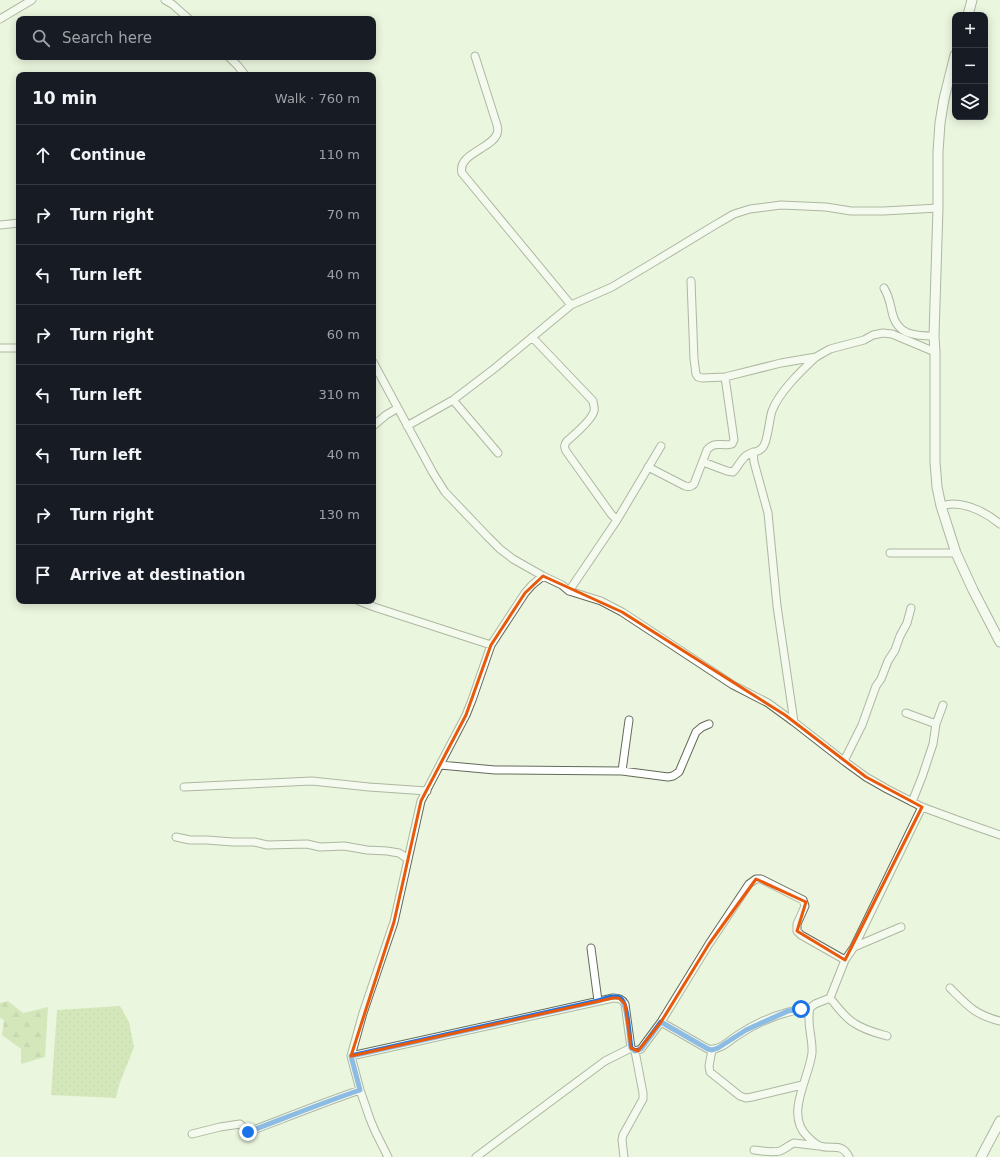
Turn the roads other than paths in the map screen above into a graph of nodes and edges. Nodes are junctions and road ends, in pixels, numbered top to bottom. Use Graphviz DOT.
graph roads {
  1 [pos="32,0"];
  2 [pos="166,0"];
  3 [pos="972,0"];
  4 [pos="969,12"];
  5 [pos="186,16"];
  6 [pos="0,19"];
  7 [pos="475,56"];
  8 [pos="232,60"];
  9 [pos="952,67"];
  10 [pos="243,72"];
  11 [pos="938,208"];
  12 [pos="16,223"];
  13 [pos="0,225"];
  14 [pos="691,281"];
  15 [pos="884,288"];
  16 [pos="571,305"];
  17 [pos="894,319"];
  18 [pos="883,333"];
  19 [pos="934,336"];
  20 [pos="532,337"];
  21 [pos="0,348"];
  22 [pos="16,348"];
  23 [pos="936,352"];
  24 [pos="816,357"];
  25 [pos="376,368"];
  26 [pos="725,377"];
  27 [pos="453,400"];
  28 [pos="398,408"];
  29 [pos="376,423"];
  30 [pos="407,426"];
  31 [pos="661,446"];
  32 [pos="498,452"];
  33 [pos="753,452"];
  34 [pos="703,462"];
  35 [pos="648,467"];
  36 [pos="941,506"];
  37 [pos="618,520"];
  38 [pos="1000,524"];
  39 [pos="956,553"];
  40 [pos="890,554"];
  41 [pos="543,576"];
  42 [pos="569,590"];
  43 [pos="366,604"];
  44 [pos="911,608"];
  45 [pos="1000,642"];
  46 [pos="491,644"];
  47 [pos="943,705"];
  48 [pos="906,713"];
  49 [pos="628,720"];
  50 [pos="794,722"];
  51 [pos="709,724"];
  52 [pos="936,724"];
  53 [pos="844,761"];
  54 [pos="440,764"];
  55 [pos="622,772"];
  56 [pos="184,787"];
  57 [pos="427,791"];
  58 [pos="912,802"];
  59 [pos="922,807"];
  60 [pos="1000,835"];
  61 [pos="176,837"];
  62 [pos="408,859"];
  63 [pos="901,927"];
  64 [pos="854,947"];
  65 [pos="591,948"];
  66 [pos="845,960"];
  67 [pos="950,988"];
  68 [pos="830,998"];
  69 [pos="598,1001"];
  70 [pos="810,1008"];
  71 [pos="1000,1021"];
  72 [pos="661,1022"];
  73 [pos="886,1036"];
  74 [pos="633,1050"];
  75 [pos="712,1050"];
  76 [pos="351,1056"];
  77 [pos="802,1085"];
  78 [pos="360,1090"];
  79 [pos="1000,1121"];
  80 [pos="192,1134"];
  81 [pos="819,1146"];
  82 [pos="754,1150"];
  83 [pos="388,1157"];
  84 [pos="476,1157"];
  85 [pos="624,1157"];
  86 [pos="849,1157"];
  87 [pos="981,1157"];
  1 -- 6 [label="street"];
  2 -- 5 [label="street"];
  3 -- 4 [label="street"];
  7 -- 16 [label="street"];
  8 -- 10 [label="street"];
  9 -- 11 [label="street"];
  11 -- 16 [label="street"];
  11 -- 19 [label="street"];
  12 -- 13 [label="street"];
  14 -- 26 [label="street"];
  15 -- 17 [label="street"];
  16 -- 20 [label="street"];
  17 -- 18 [label="street"];
  17 -- 19 [label="street"];
  18 -- 23 [label="street"];
  18 -- 24 [label="street"];
  19 -- 23 [label="street"];
  20 -- 27 [label="street"];
  20 -- 37 [label="street"];
  21 -- 22 [label="street"];
  23 -- 36 [label="street"];
  24 -- 26 [label="street"];
  24 -- 33 [label="street"];
  25 -- 28 [label="street"];
  26 -- 34 [label="street"];
  27 -- 30 [label="street"];
  27 -- 32 [label="street"];
  28 -- 29 [label="street"];
  28 -- 30 [label="street"];
  30 -- 41 [label="street"];
  31 -- 35 [label="street"];
  33 -- 34 [label="street"];
  33 -- 50 [label="street"];
  34 -- 35 [label="street"];
  35 -- 37 [label="street"];
  36 -- 38 [label="street"];
  36 -- 39 [label="street"];
  37 -- 42 [label="street"];
  39 -- 40 [label="street"];
  39 -- 45 [label="street"];
  41 -- 42 [label="street"];
  41 -- 46 [label="street"];
  42 -- 50 [label="street"];
  43 -- 46 [label="street"];
  44 -- 53 [label="street"];
  46 -- 54 [label="street"];
  47 -- 52 [label="street"];
  48 -- 52 [label="street"];
  49 -- 55 [label="street"];
  50 -- 53 [label="street"];
  51 -- 55 [label="street"];
  52 -- 58 [label="street"];
  53 -- 58 [label="street"];
  54 -- 55 [label="street"];
  54 -- 57 [label="street"];
  56 -- 57 [label="street"];
  57 -- 62 [label="street"];
  58 -- 59 [label="street"];
  59 -- 60 [label="street"];
  59 -- 64 [label="street"];
  61 -- 62 [label="street"];
  62 -- 76 [label="street"];
  63 -- 64 [label="street"];
  64 -- 66 [label="street"];
  65 -- 69 [label="street"];
  66 -- 68 [label="street"];
  66 -- 72 [label="street"];
  67 -- 71 [label="street"];
  68 -- 70 [label="street"];
  68 -- 73 [label="street"];
  69 -- 74 [label="street"];
  69 -- 76 [label="street"];
  70 -- 75 [label="street"];
  70 -- 77 [label="street"];
  72 -- 74 [label="street"];
  72 -- 75 [label="street"];
  74 -- 84 [label="street"];
  74 -- 85 [label="street"];
  75 -- 77 [label="street"];
  76 -- 78 [label="street"];
  77 -- 81 [label="street"];
  78 -- 80 [label="street"];
  78 -- 83 [label="street"];
  79 -- 87 [label="street"];
  81 -- 82 [label="street"];
  81 -- 86 [label="street"];
}
